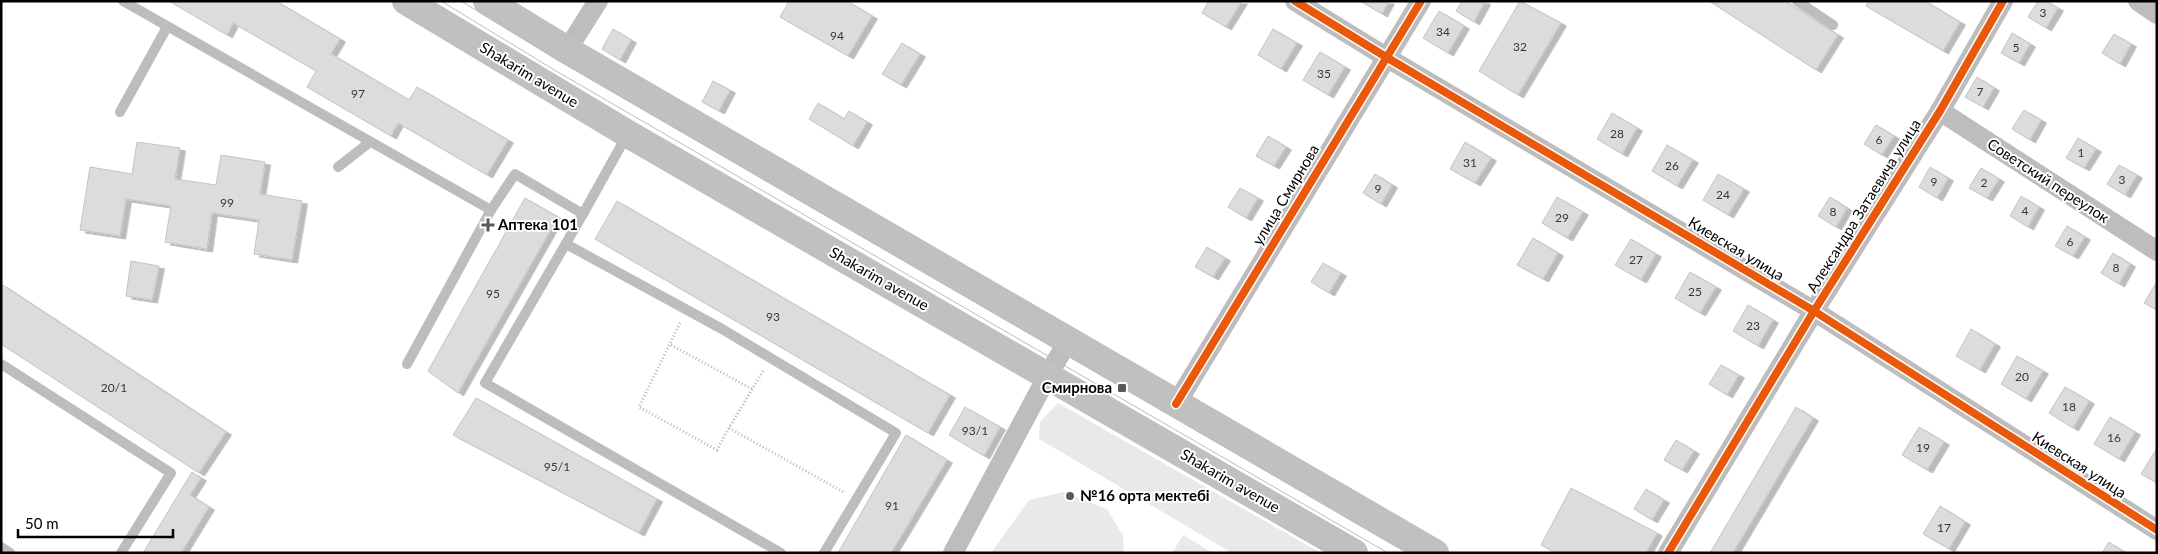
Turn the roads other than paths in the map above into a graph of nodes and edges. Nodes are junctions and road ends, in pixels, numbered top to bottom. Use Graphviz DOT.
graph roads {
  1 [pos="123,1"];
  2 [pos="406,1"];
  3 [pos="488,1"];
  4 [pos="598,1"];
  5 [pos="1295,1"];
  6 [pos="1421,1"];
  7 [pos="1797,1"];
  8 [pos="2003,1"];
  9 [pos="2138,1"];
  10 [pos="2157,14"];
  11 [pos="1833,25"];
  12 [pos="166,27"];
  13 [pos="567,50"];
  14 [pos="1386,57"];
  15 [pos="548,87"];
  16 [pos="1940,111"];
  17 [pos="120,112"];
  18 [pos="628,134"];
  19 [pos="370,142"];
  20 [pos="338,167"];
  21 [pos="491,210"];
  22 [pos="583,214"];
  23 [pos="566,244"];
  24 [pos="2157,251"];
  25 [pos="1814,311"];
  26 [pos="1068,341"];
  27 [pos="1,364"];
  28 [pos="407,364"];
  29 [pos="1048,375"];
  30 [pos="1176,404"];
  31 [pos="1154,438"];
  32 [pos="2157,530"];
  33 [pos="1,547"];
  34 [pos="10,553"];
  35 [pos="121,553"];
  36 [pos="781,553"];
  37 [pos="824,553"];
  38 [pos="953,553"];
  39 [pos="1354,553"];
  40 [pos="1435,553"];
  41 [pos="1668,553"];
  1 -- 12 [label="lane"];
  2 -- 15 [label="main road, Shakarim avenue"];
  3 -- 13 [label="main road"];
  4 -- 13 [label="street"];
  5 -- 14 [label="street, Киевская улица"];
  6 -- 14 [label="street, улица Смирнова"];
  7 -- 11 [label="lane"];
  8 -- 16 [label="street, Александра Затаевича улица"];
  9 -- 10 [label="street"];
  12 -- 17 [label="lane"];
  12 -- 19 [label="lane"];
  13 -- 15 [label="main road"];
  13 -- 26 [label="main road"];
  14 -- 25 [label="street, Киевская улица"];
  14 -- 30 [label="street, улица Смирнова"];
  15 -- 18 [label="main road, Shakarim avenue"];
  16 -- 24 [label="street, Советский переулок"];
  16 -- 25 [label="street, Александра Затаевича улица"];
  18 -- 22 [label="lane"];
  18 -- 29 [label="main road, Shakarim avenue"];
  19 -- 20 [label="lane"];
  19 -- 21 [label="lane"];
  21 -- 22 [label="lane"];
  21 -- 28 [label="lane"];
  22 -- 23 [label="lane"];
  23 -- 36 [label="lane"];
  23 -- 37 [label="lane"];
  25 -- 32 [label="street, Киевская улица"];
  25 -- 41 [label="street, Александра Затаевича улица"];
  26 -- 29 [label="street"];
  26 -- 30 [label="main road"];
  27 -- 35 [label="lane"];
  29 -- 31 [label="main road, Shakarim avenue"];
  29 -- 38 [label="street"];
  30 -- 31 [label="main road, улица Смирнова"];
  30 -- 40 [label="main road"];
  31 -- 39 [label="main road, Shakarim avenue"];
  33 -- 34 [label="lane"];
}
